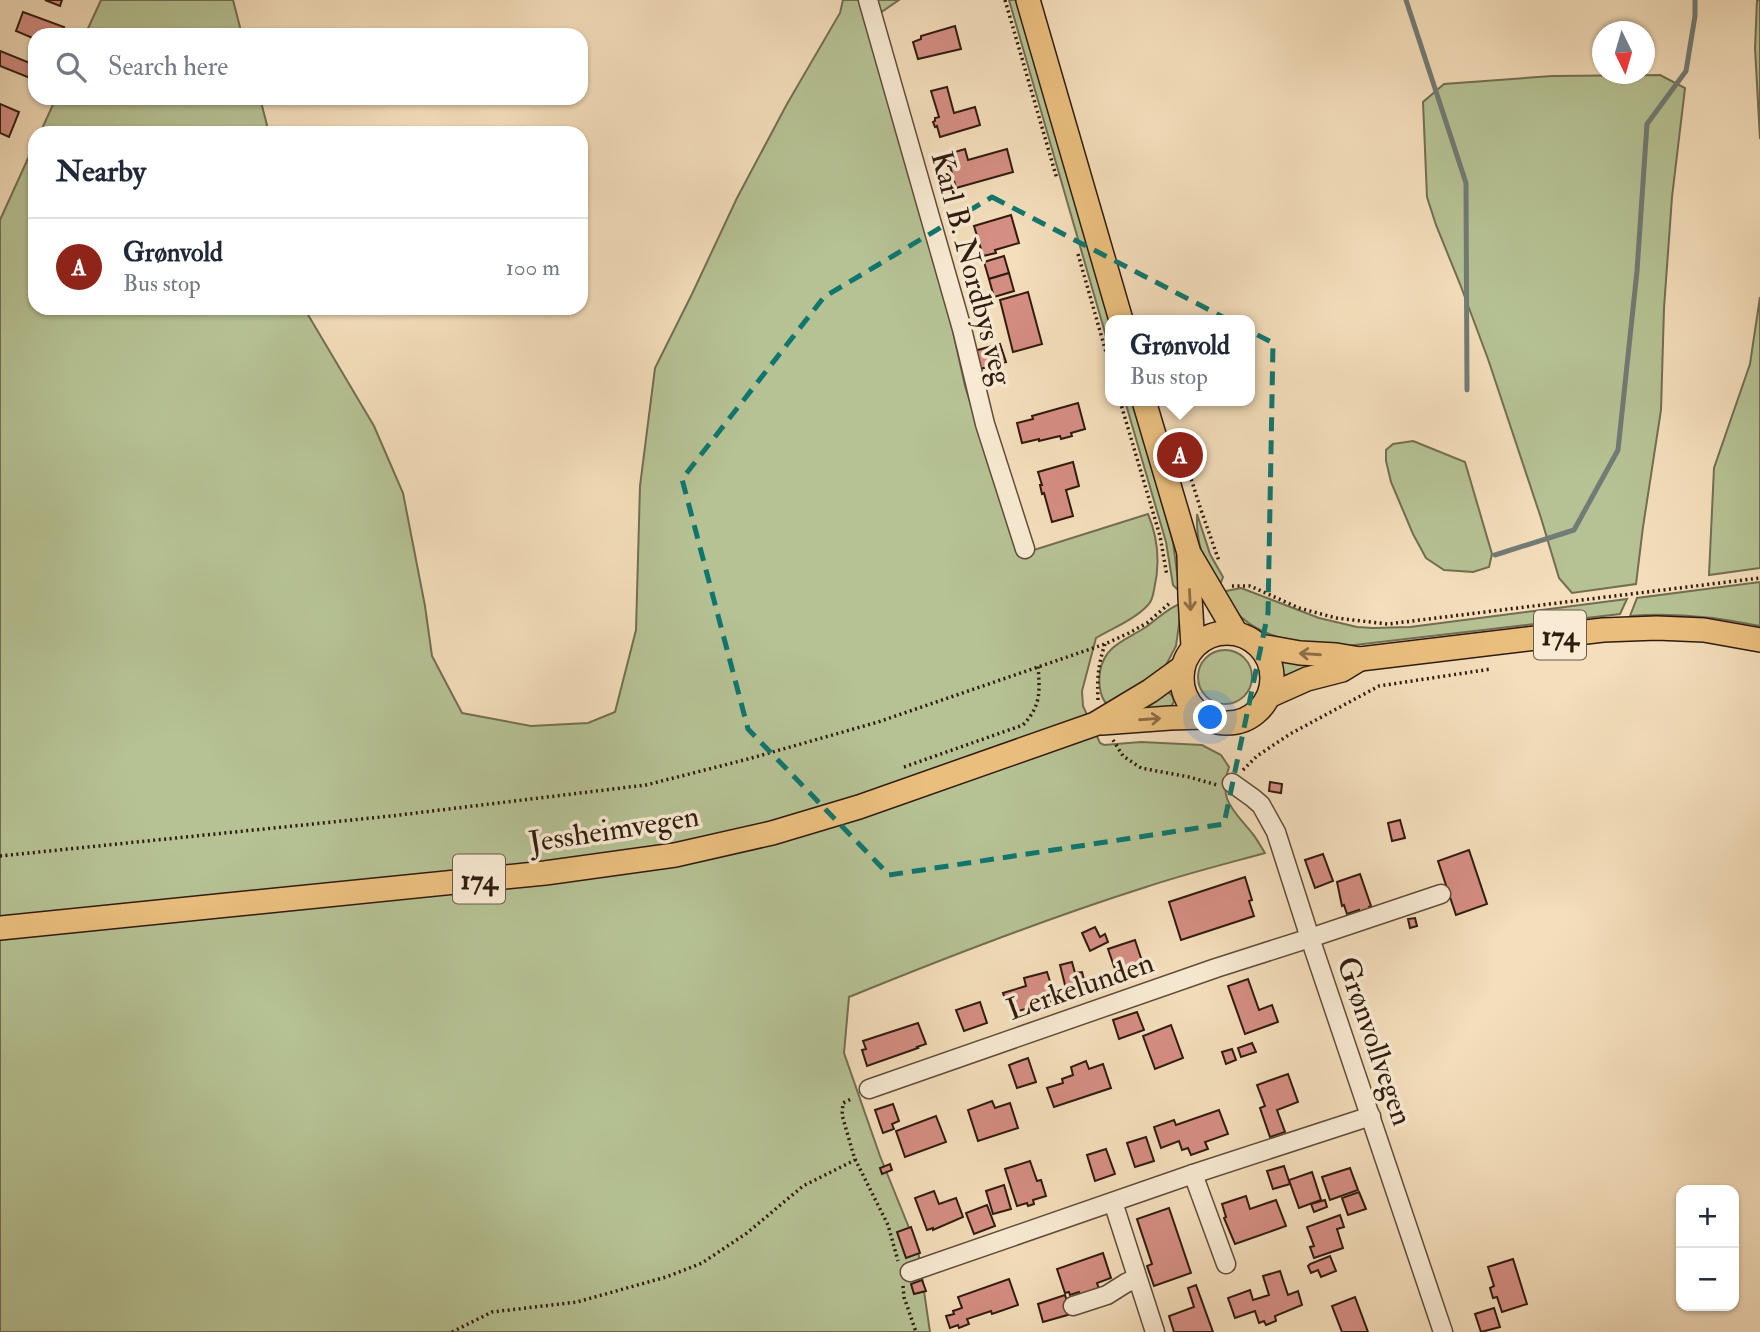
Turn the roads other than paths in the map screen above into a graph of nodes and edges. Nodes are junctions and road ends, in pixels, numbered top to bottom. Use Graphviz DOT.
graph roads {
  1 [pos="868,0"];
  2 [pos="1028,0"];
  3 [pos="1120,315"];
  4 [pos="1145,406"];
  5 [pos="1025,549"];
  6 [pos="1189,552"];
  7 [pos="1236,633"];
  8 [pos="1760,640"];
  9 [pos="1260,646"];
  10 [pos="1188,657"];
  11 [pos="1360,659"];
  12 [pos="1269,696"];
  13 [pos="1205,717"];
  14 [pos="1102,722"];
  15 [pos="1232,783"];
  16 [pos="1441,894"];
  17 [pos="0,928"];
  18 [pos="1310,938"];
  19 [pos="869,1089"];
  20 [pos="1371,1116"];
  21 [pos="1194,1174"];
  22 [pos="1113,1202"];
  23 [pos="1226,1264"];
  24 [pos="904,1273"];
  25 [pos="1139,1282"];
  26 [pos="1073,1306"];
  27 [pos="1145,1332"];
  28 [pos="1155,1332"];
  29 [pos="1444,1332"];
  1 -- 5 [label="street, Karl B. Nordbys veg"];
  2 -- 3 [label="main road"];
  4 -- 6 [label="main road"];
  6 -- 7 [label="main road"];
  6 -- 10 [label="main road, one-way"];
  7 -- 9 [label="main road, 174"];
  7 -- 10 [label="main road, 174"];
  8 -- 11 [label="main road, 174"];
  11 -- 9 [label="main road, 174, one-way"];
  9 -- 12 [label="main road"];
  10 -- 13 [label="main road"];
  10 -- 14 [label="main road, Jessheimvegen / 174"];
  11 -- 12 [label="main road, 174"];
  12 -- 13 [label="main road, 174"];
  14 -- 13 [label="main road, Jessheimvegen / 174, one-way"];
  14 -- 17 [label="main road, Jessheimvegen / 174"];
  15 -- 18 [label="street, Grønvollvegen"];
  16 -- 18 [label="street, Lerkelunden"];
  18 -- 19 [label="street, Lerkelunden"];
  18 -- 20 [label="street, Grønvollvegen"];
  20 -- 21 [label="street"];
  20 -- 29 [label="street, Grønvollvegen"];
  21 -- 22 [label="street"];
  21 -- 23 [label="street"];
  22 -- 24 [label="street"];
  22 -- 25 [label="street"];
  25 -- 26 [label="street"];
  25 -- 27 [label="street"];
  25 -- 28 [label="street"];
}
